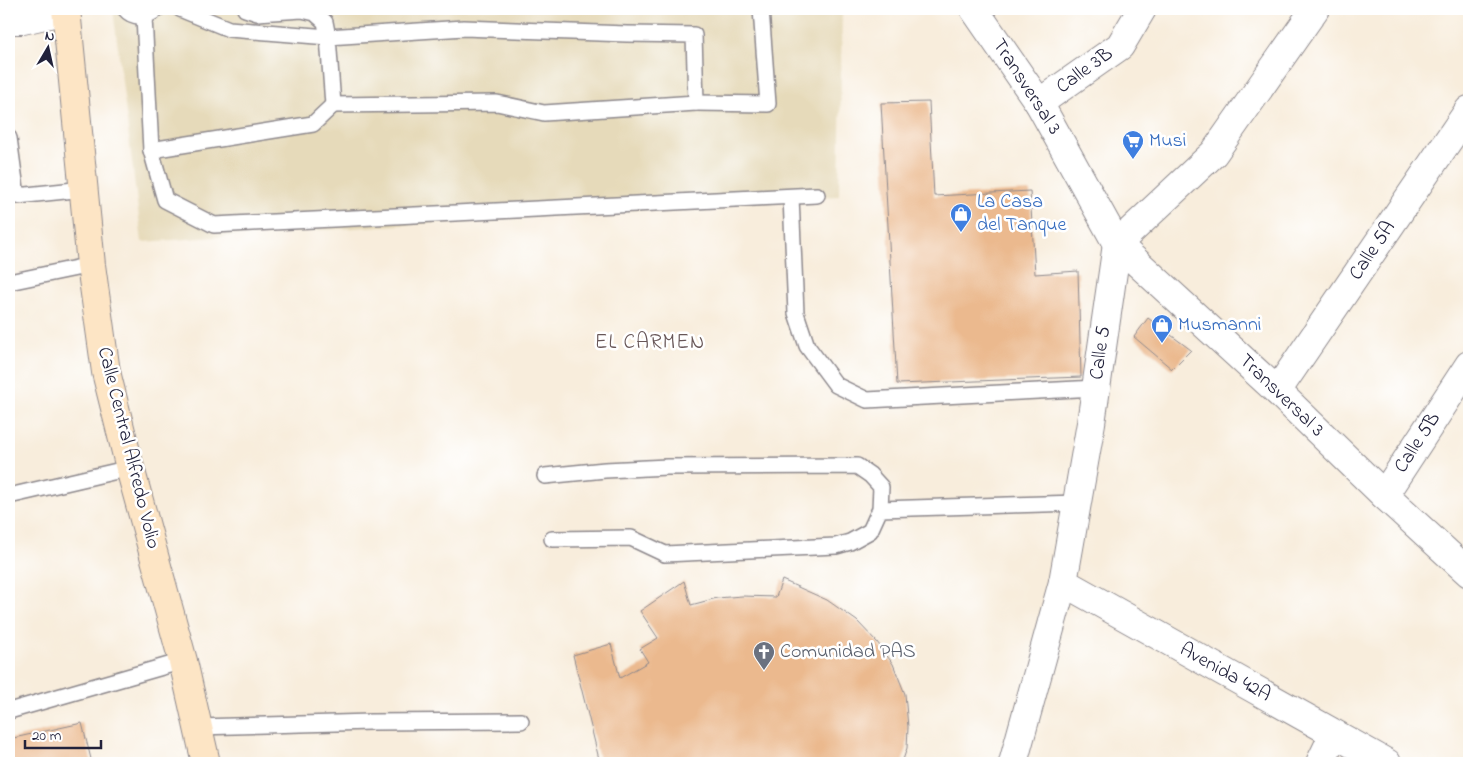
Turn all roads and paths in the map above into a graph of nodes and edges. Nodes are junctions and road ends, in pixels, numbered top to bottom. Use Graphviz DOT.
graph roads {
  1 [pos="66,9"];
  2 [pos="125,9"];
  3 [pos="157,9"];
  4 [pos="180,9"];
  5 [pos="245,9"];
  6 [pos="762,9"];
  7 [pos="974,9"];
  8 [pos="1142,9"];
  9 [pos="1315,9"];
  10 [pos="144,16"];
  11 [pos="9,20"];
  12 [pos="328,37"];
  13 [pos="696,103"];
  14 [pos="1039,103"];
  15 [pos="333,105"];
  16 [pos="1469,110"];
  17 [pos="9,138"];
  18 [pos="151,150"];
  19 [pos="84,189"];
  20 [pos="817,195"];
  21 [pos="791,197"];
  22 [pos="1117,244"];
  23 [pos="91,265"];
  24 [pos="9,282"];
  25 [pos="1469,364"];
  26 [pos="1096,388"];
  27 [pos="1277,391"];
  28 [pos="130,468"];
  29 [pos="545,476"];
  30 [pos="9,496"];
  31 [pos="1384,496"];
  32 [pos="1077,503"];
  33 [pos="880,509"];
  34 [pos="552,539"];
  35 [pos="1469,573"];
  36 [pos="1063,582"];
  37 [pos="183,661"];
  38 [pos="9,711"];
  39 [pos="521,721"];
  40 [pos="198,727"];
  41 [pos="1334,734"];
  42 [pos="206,763"];
  43 [pos="1012,763"];
  44 [pos="1320,763"];
  45 [pos="1387,763"];
  1 -- 11 [label="street"];
  1 -- 19 [label="main road, Calle Central Alfredo Volio"];
  2 -- 10 [label="lane"];
  3 -- 10 [label="lane"];
  4 -- 12 [label="lane"];
  5 -- 12 [label="lane"];
  6 -- 13 [label="lane"];
  7 -- 14 [label="street, Transversal 3"];
  8 -- 14 [label="street, Calle 3B"];
  9 -- 22 [label="street"];
  10 -- 18 [label="lane"];
  12 -- 13 [label="lane"];
  12 -- 15 [label="lane"];
  13 -- 15 [label="lane"];
  14 -- 22 [label="street, Transversal 3"];
  15 -- 18 [label="lane"];
  16 -- 27 [label="street, Calle 5A"];
  17 -- 19 [label="lane"];
  18 -- 21 [label="lane"];
  19 -- 23 [label="main road, Calle Central Alfredo Volio"];
  20 -- 21 [label="lane"];
  21 -- 26 [label="lane"];
  22 -- 26 [label="street, Calle 5"];
  22 -- 27 [label="street, Transversal 3"];
  23 -- 24 [label="lane"];
  23 -- 28 [label="main road, Calle Central Alfredo Volio"];
  25 -- 31 [label="street, Calle 5B"];
  26 -- 32 [label="street, Calle 5"];
  27 -- 31 [label="street, Transversal 3"];
  28 -- 30 [label="lane"];
  28 -- 37 [label="main road, Calle Central Alfredo Volio"];
  29 -- 33 [label="lane"];
  31 -- 35 [label="street, Transversal 3"];
  32 -- 33 [label="lane"];
  32 -- 36 [label="street, Calle 5"];
  33 -- 34 [label="lane"];
  36 -- 41 [label="street, Avenida 42A"];
  36 -- 43 [label="street, Calle 5"];
  37 -- 38 [label="lane"];
  37 -- 40 [label="main road, Calle Central Alfredo Volio"];
  39 -- 40 [label="lane"];
  40 -- 42 [label="main road, Calle Central Alfredo Volio"];
  41 -- 44 [label="street"];
  41 -- 45 [label="street, Avenida 42A"];
}
